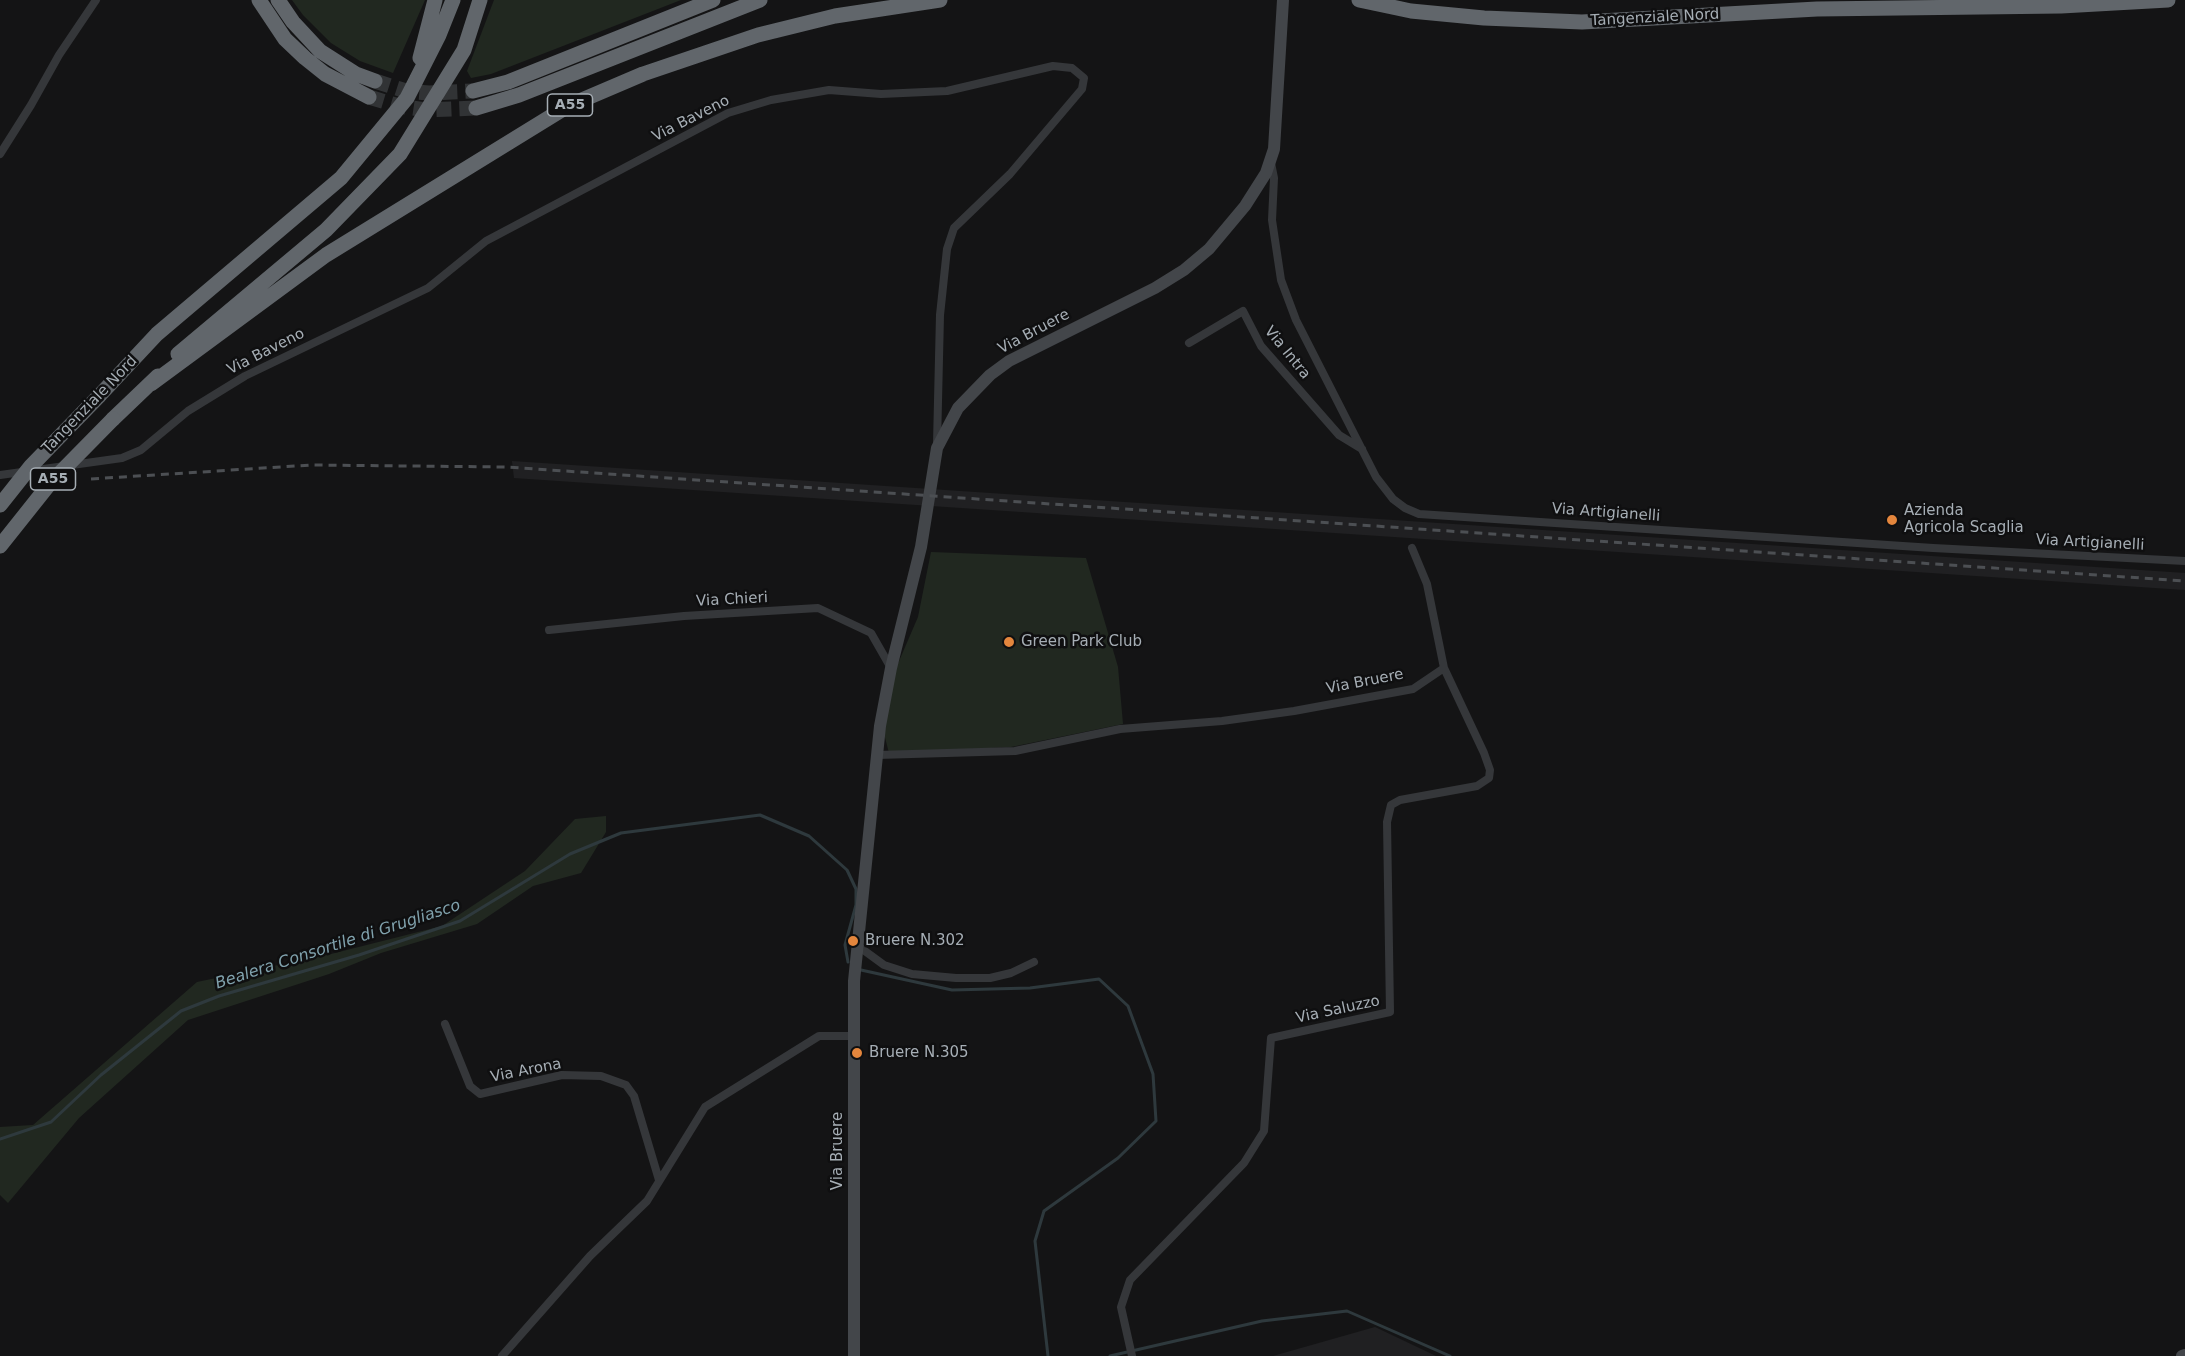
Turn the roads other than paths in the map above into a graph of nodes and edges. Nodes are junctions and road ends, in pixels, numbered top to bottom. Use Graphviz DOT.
graph roads {
  1 [pos="96,0"];
  2 [pos="259,0"];
  3 [pos="278,0"];
  4 [pos="435,0"];
  5 [pos="453,0"];
  6 [pos="480,0"];
  7 [pos="713,0"];
  8 [pos="760,0"];
  9 [pos="940,0"];
  10 [pos="1283,0"];
  11 [pos="1359,0"];
  12 [pos="2168,0"];
  13 [pos="415,80"];
  14 [pos="375,81"];
  15 [pos="473,91"];
  16 [pos="369,97"];
  17 [pos="476,108"];
  18 [pos="0,153"];
  19 [pos="1270,163"];
  20 [pos="1189,343"];
  21 [pos="151,384"];
  22 [pos="937,448"];
  23 [pos="1362,449"];
  24 [pos="0,475"];
  25 [pos="0,505"];
  26 [pos="0,546"];
  27 [pos="1412,548"];
  28 [pos="2185,561"];
  29 [pos="549,630"];
  30 [pos="891,668"];
  31 [pos="1444,668"];
  32 [pos="877,755"];
  33 [pos="858,946"];
  34 [pos="1034,962"];
  35 [pos="445,1024"];
  36 [pos="853,1036"];
  37 [pos="659,1180"];
  38 [pos="1131,1353"];
  39 [pos="501,1356"];
  40 [pos="854,1356"];
  1 -- 18 [label="street"];
  2 -- 16 [label="highway"];
  3 -- 14 [label="highway"];
  4 -- 13 [label="highway, A55"];
  5 -- 13 [label="highway, A55"];
  6 -- 21 [label="highway, A55"];
  7 -- 15 [label="highway"];
  8 -- 17 [label="highway, A55"];
  9 -- 21 [label="highway, A55"];
  10 -- 19 [label="street, Via Bruere"];
  11 -- 12 [label="highway, Tangenziale Nord"];
  13 -- 25 [label="highway, Tangenziale Nord / A55, bridge"];
  19 -- 22 [label="street, Via Bruere"];
  19 -- 23 [label="street, Via Artigianelli"];
  20 -- 23 [label="street, Via Intra"];
  21 -- 26 [label="highway, Tangenziale Nord / A55, bridge"];
  22 -- 24 [label="street, Via Baveno"];
  22 -- 30 [label="street, Via Bruere"];
  23 -- 28 [label="street, Via Artigianelli"];
  27 -- 31 [label="street"];
  29 -- 30 [label="street, Via Chieri"];
  30 -- 32 [label="street, Via Bruere"];
  31 -- 32 [label="street, Via Bruere"];
  31 -- 38 [label="street, Via Saluzzo"];
  32 -- 33 [label="street, Via Bruere"];
  33 -- 34 [label="street"];
  33 -- 36 [label="street, Via Bruere"];
  35 -- 37 [label="street, Via Arona"];
  36 -- 37 [label="street"];
  36 -- 40 [label="street, Via Bruere"];
  37 -- 39 [label="street"];
}
